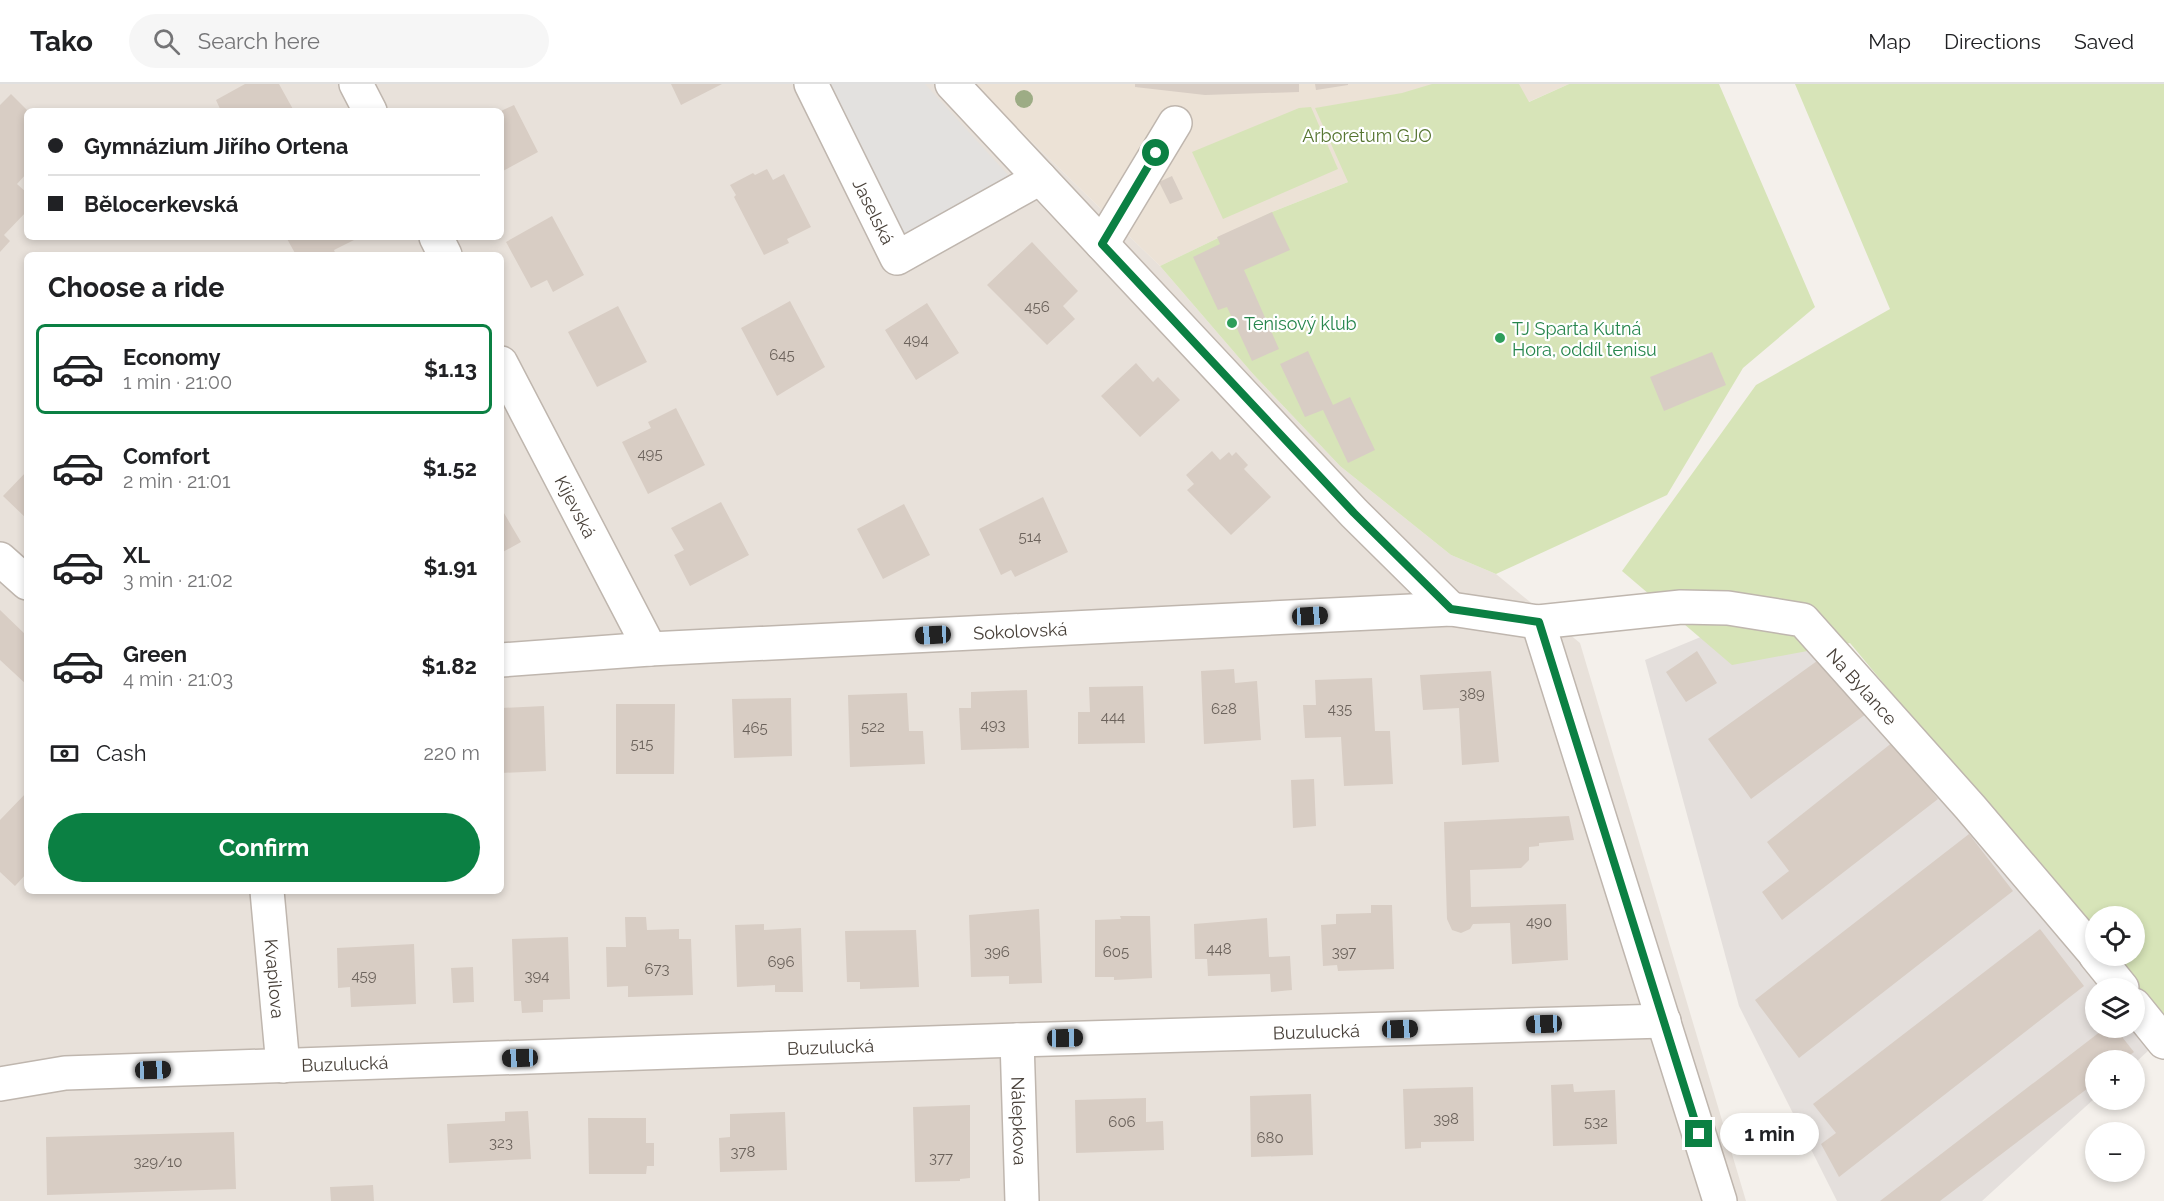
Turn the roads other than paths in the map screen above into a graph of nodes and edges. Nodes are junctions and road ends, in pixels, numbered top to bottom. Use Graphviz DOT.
graph roads {
  1 [pos="356,84"];
  2 [pos="811,84"];
  3 [pos="952,84"];
  4 [pos="368,108"];
  5 [pos="1175,123"];
  6 [pos="1040,178"];
  7 [pos="1102,244"];
  8 [pos="504,369"];
  9 [pos="0,559"];
  10 [pos="24,579"];
  11 [pos="1451,609"];
  12 [pos="1539,622"];
  13 [pos="650,649"];
  14 [pos="504,660"];
  15 [pos="267,894"];
  16 [pos="2085,941"];
  17 [pos="2105,966"];
  18 [pos="2114,978"];
  19 [pos="2145,1019"];
  20 [pos="1664,1021"];
  21 [pos="1017,1040"];
  22 [pos="2164,1042"];
  23 [pos="283,1066"];
  24 [pos="0,1084"];
  25 [pos="1022,1201"];
  26 [pos="1720,1201"];
  1 -- 4 [label="street"];
  2 -- 6 [label="street, Jaselská"];
  3 -- 6 [label="street"];
  5 -- 7 [label="street"];
  6 -- 7 [label="street"];
  7 -- 11 [label="street"];
  8 -- 13 [label="street, Kijevská"];
  9 -- 10 [label="street"];
  11 -- 12 [label="street, Sokolovská"];
  11 -- 13 [label="street, Sokolovská"];
  12 -- 16 [label="street, Na Bylance"];
  12 -- 20 [label="street"];
  13 -- 14 [label="street, Sokolovská"];
  15 -- 23 [label="street, Kvapilova"];
  17 -- 18 [label="street, Na Bylance"];
  19 -- 22 [label="street"];
  20 -- 21 [label="street, Buzulucká"];
  20 -- 26 [label="street"];
  21 -- 23 [label="street, Buzulucká"];
  21 -- 25 [label="street, Nálepkova"];
  23 -- 24 [label="street, Buzulucká"];
}
